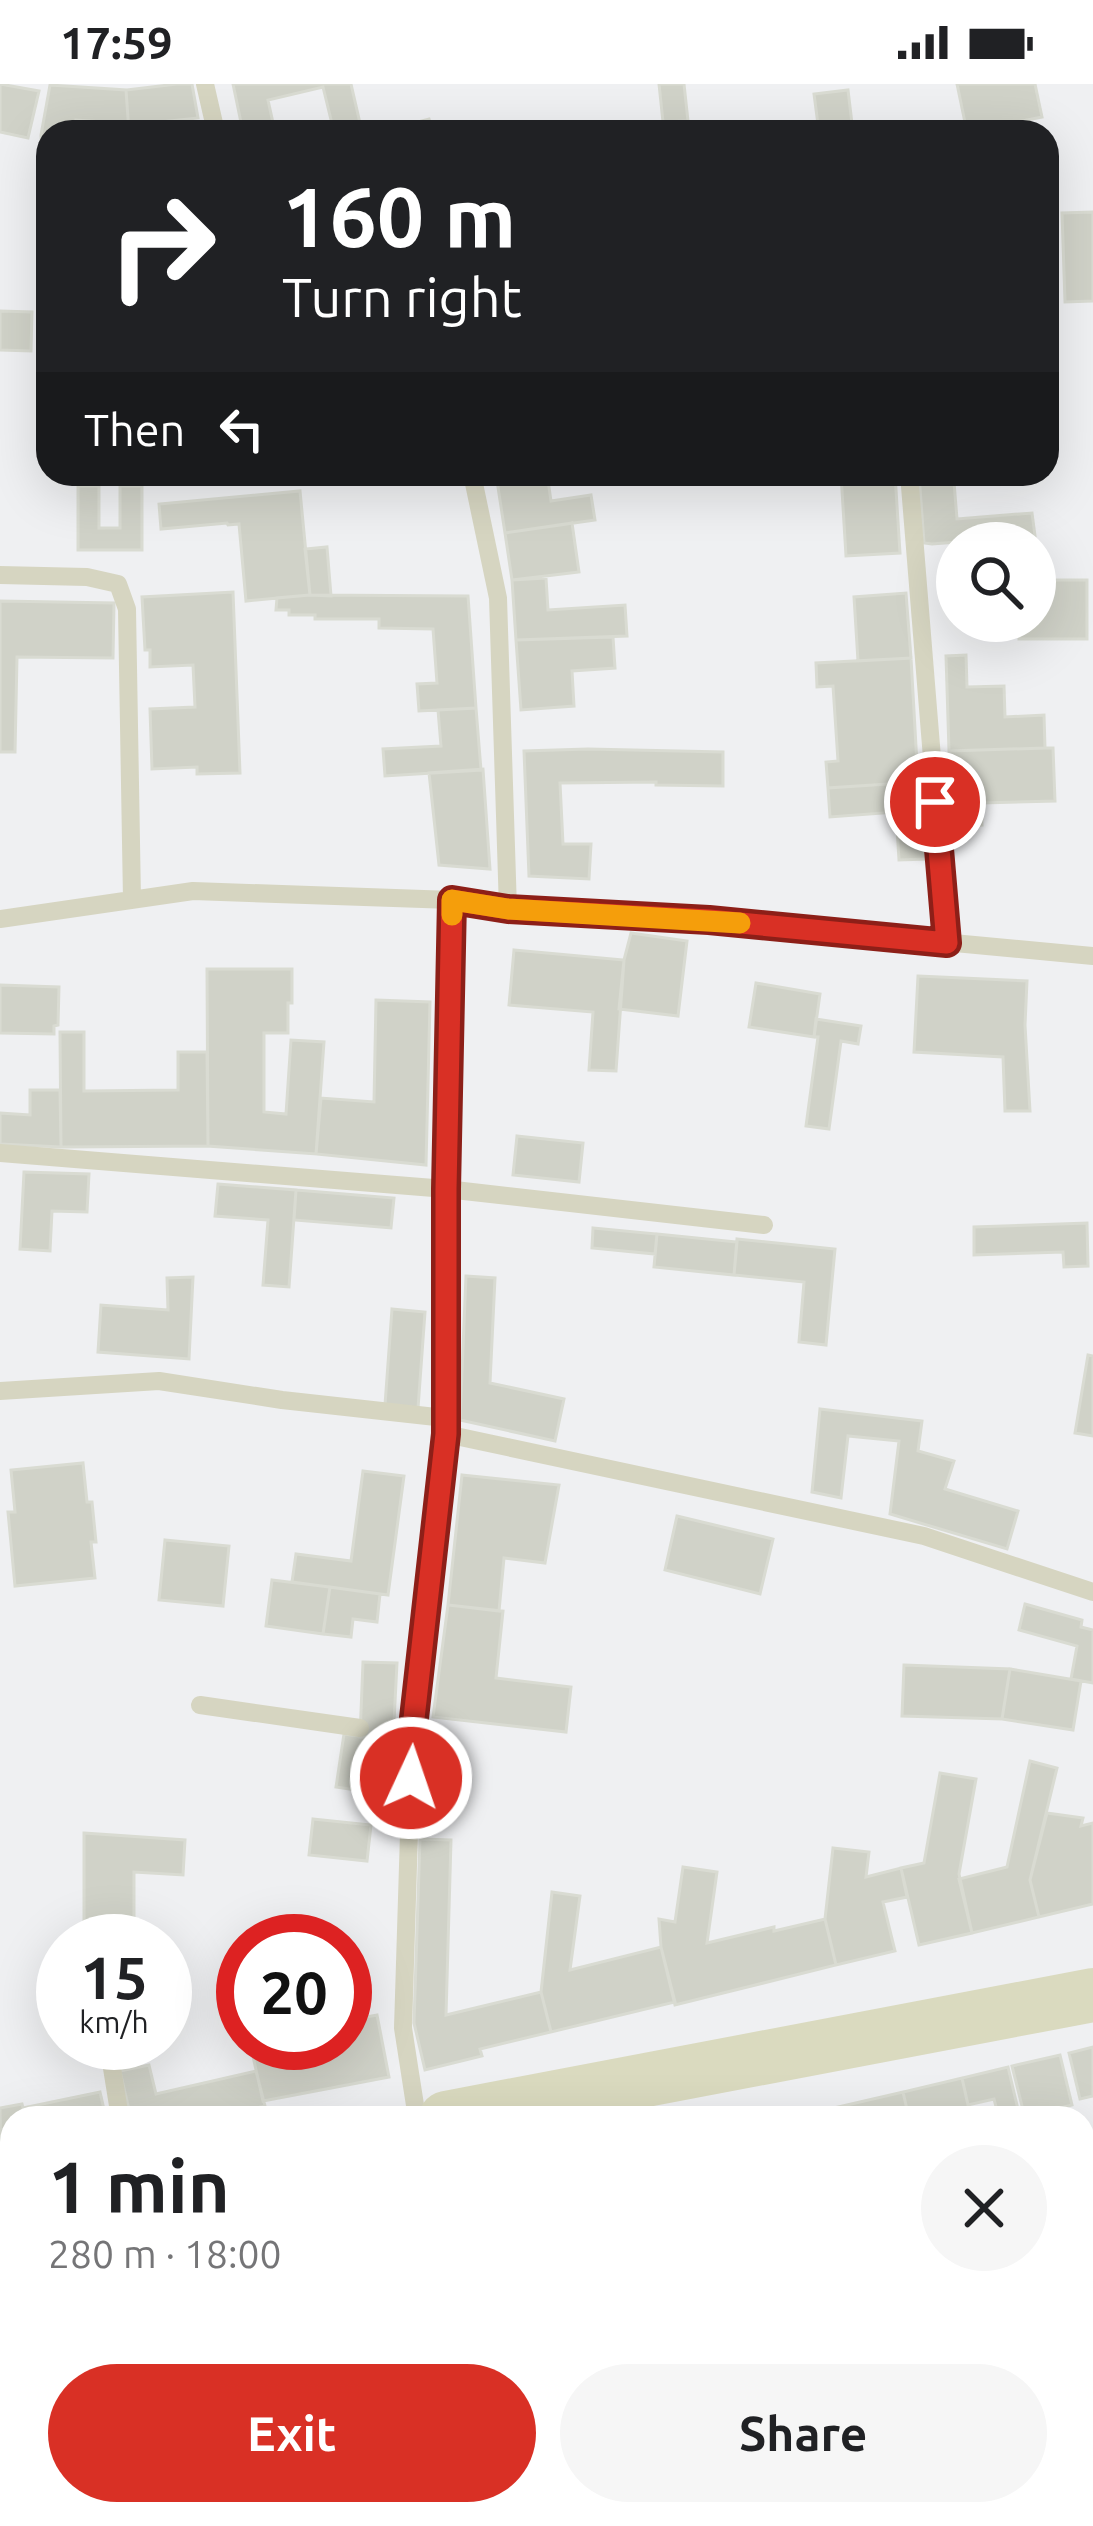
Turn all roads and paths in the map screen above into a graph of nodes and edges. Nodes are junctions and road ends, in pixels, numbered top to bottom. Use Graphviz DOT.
graph roads {
  1 [pos="205,84"];
  2 [pos="213,120"];
  3 [pos="475,486"];
  4 [pos="910,486"];
  5 [pos="0,575"];
  6 [pos="132,900"];
  7 [pos="452,900"];
  8 [pos="508,909"];
  9 [pos="0,919"];
  10 [pos="947,943"];
  11 [pos="1093,956"];
  12 [pos="0,1153"];
  13 [pos="446,1189"];
  14 [pos="764,1225"];
  15 [pos="0,1391"];
  16 [pos="446,1426"];
  17 [pos="1093,1592"];
  18 [pos="200,1706"];
  19 [pos="360,1728"];
  20 [pos="1093,1995"];
  21 [pos="112,2070"];
  22 [pos="118,2106"];
  23 [pos="415,2106"];
  24 [pos="509,2106"];
  1 -- 2 [label="lane"];
  3 -- 8 [label="lane"];
  4 -- 10 [label="lane"];
  5 -- 6 [label="lane"];
  6 -- 7 [label="lane"];
  6 -- 9 [label="lane"];
  7 -- 8 [label="lane"];
  7 -- 13 [label="lane"];
  8 -- 10 [label="lane"];
  10 -- 11 [label="lane"];
  12 -- 13 [label="lane"];
  13 -- 14 [label="lane"];
  13 -- 16 [label="lane"];
  15 -- 16 [label="lane"];
  16 -- 17 [label="lane"];
  16 -- 23 [label="lane"];
  18 -- 19 [label="lane"];
  20 -- 24 [label="street"];
  21 -- 22 [label="lane"];
}
